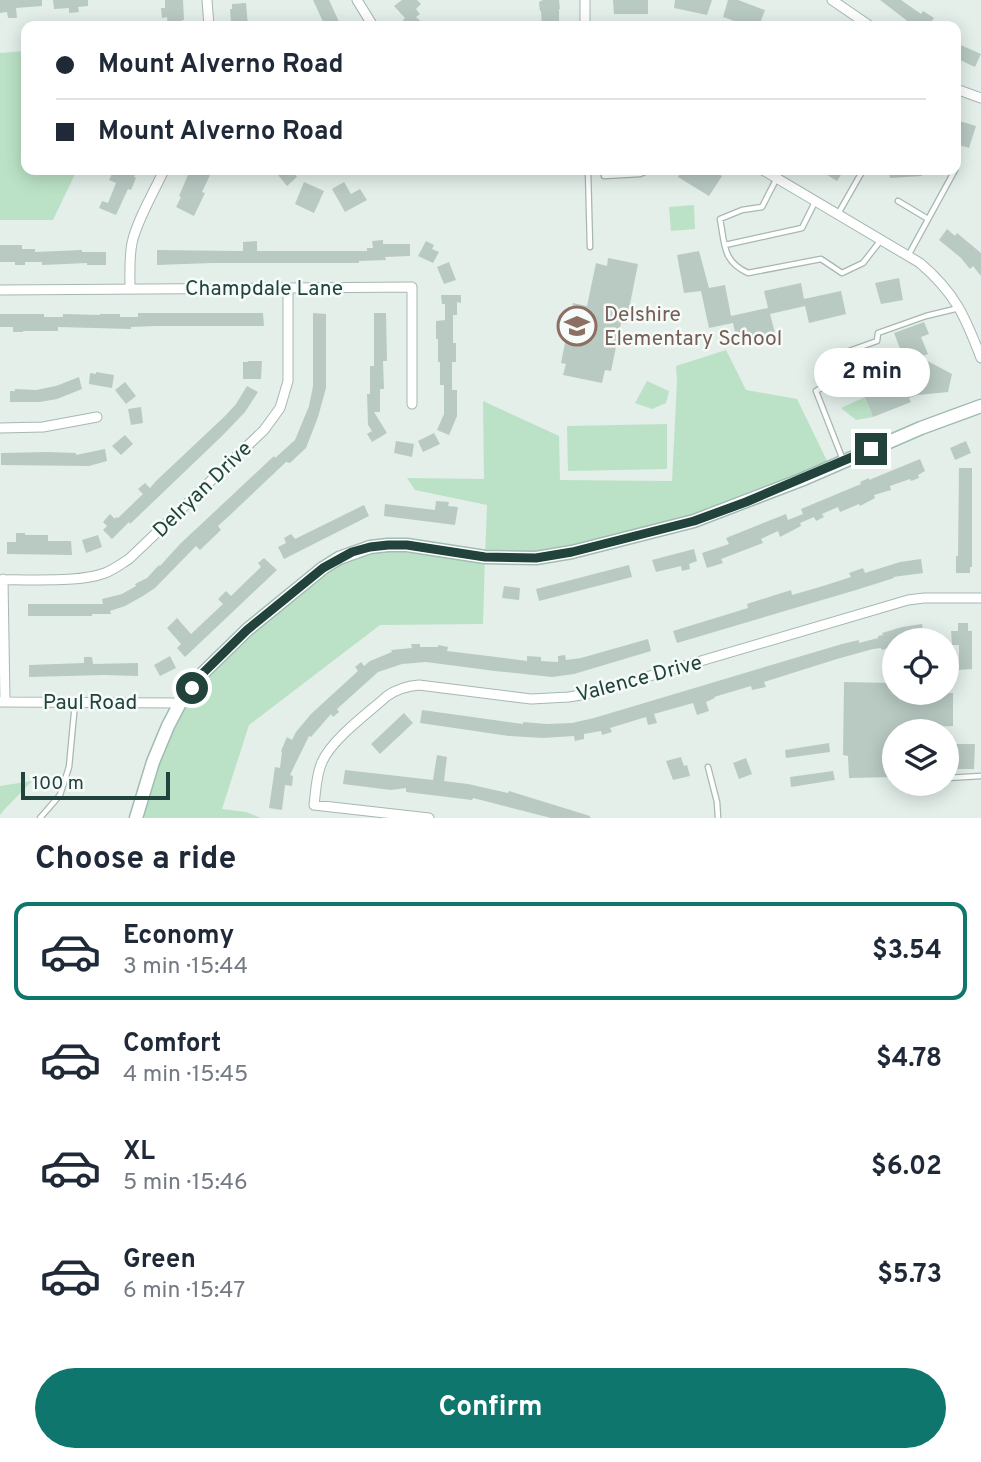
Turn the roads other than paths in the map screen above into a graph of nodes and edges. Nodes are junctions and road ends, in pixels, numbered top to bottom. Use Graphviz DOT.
graph roads {
  1 [pos="207,0"];
  2 [pos="358,0"];
  3 [pos="585,0"];
  4 [pos="832,0"];
  5 [pos="209,21"];
  6 [pos="370,21"];
  7 [pos="585,21"];
  8 [pos="863,21"];
  9 [pos="961,91"];
  10 [pos="981,98"];
  11 [pos="162,175"];
  12 [pos="588,175"];
  13 [pos="622,175"];
  14 [pos="778,175"];
  15 [pos="780,175"];
  16 [pos="860,175"];
  17 [pos="952,175"];
  18 [pos="604,176"];
  19 [pos="816,201"];
  20 [pos="898,201"];
  21 [pos="838,214"];
  22 [pos="928,219"];
  23 [pos="881,240"];
  24 [pos="725,245"];
  25 [pos="590,247"];
  26 [pos="908,257"];
  27 [pos="288,288"];
  28 [pos="130,289"];
  29 [pos="0,290"];
  30 [pos="960,307"];
  31 [pos="981,358"];
  32 [pos="412,404"];
  33 [pos="981,406"];
  34 [pos="97,417"];
  35 [pos="0,428"];
  36 [pos="844,461"];
  37 [pos="1,580"];
  38 [pos="981,598"];
  39 [pos="2,702"];
  40 [pos="75,702"];
  41 [pos="180,703"];
  42 [pos="708,767"];
  43 [pos="981,776"];
  44 [pos="959,777"];
  45 [pos="40,818"];
  46 [pos="136,818"];
  47 [pos="429,818"];
  48 [pos="718,818"];
  1 -- 5 [label="street"];
  2 -- 6 [label="street"];
  3 -- 7 [label="street"];
  4 -- 8 [label="street"];
  9 -- 10 [label="street"];
  11 -- 28 [label="street"];
  12 -- 25 [label="lane"];
  13 -- 18 [label="lane"];
  14 -- 24 [label="lane"];
  15 -- 19 [label="street"];
  16 -- 21 [label="lane"];
  17 -- 22 [label="lane"];
  19 -- 21 [label="street"];
  19 -- 24 [label="lane"];
  20 -- 22 [label="lane"];
  21 -- 23 [label="street"];
  22 -- 26 [label="lane"];
  23 -- 24 [label="lane"];
  23 -- 26 [label="street"];
  26 -- 30 [label="street"];
  27 -- 28 [label="street, Champdale Lane"];
  27 -- 32 [label="street, Champdale Lane"];
  27 -- 37 [label="street, Delryan Drive"];
  28 -- 29 [label="street, Champdale Lane"];
  30 -- 31 [label="street"];
  30 -- 36 [label="lane"];
  33 -- 36 [label="street"];
  34 -- 35 [label="street"];
  36 -- 41 [label="street"];
  37 -- 39 [label="street"];
  38 -- 47 [label="street, Valence Drive"];
  39 -- 40 [label="street, Paul Road"];
  40 -- 41 [label="street, Paul Road"];
  40 -- 45 [label="lane"];
  41 -- 46 [label="street"];
  42 -- 48 [label="lane"];
  43 -- 44 [label="lane"];
}
